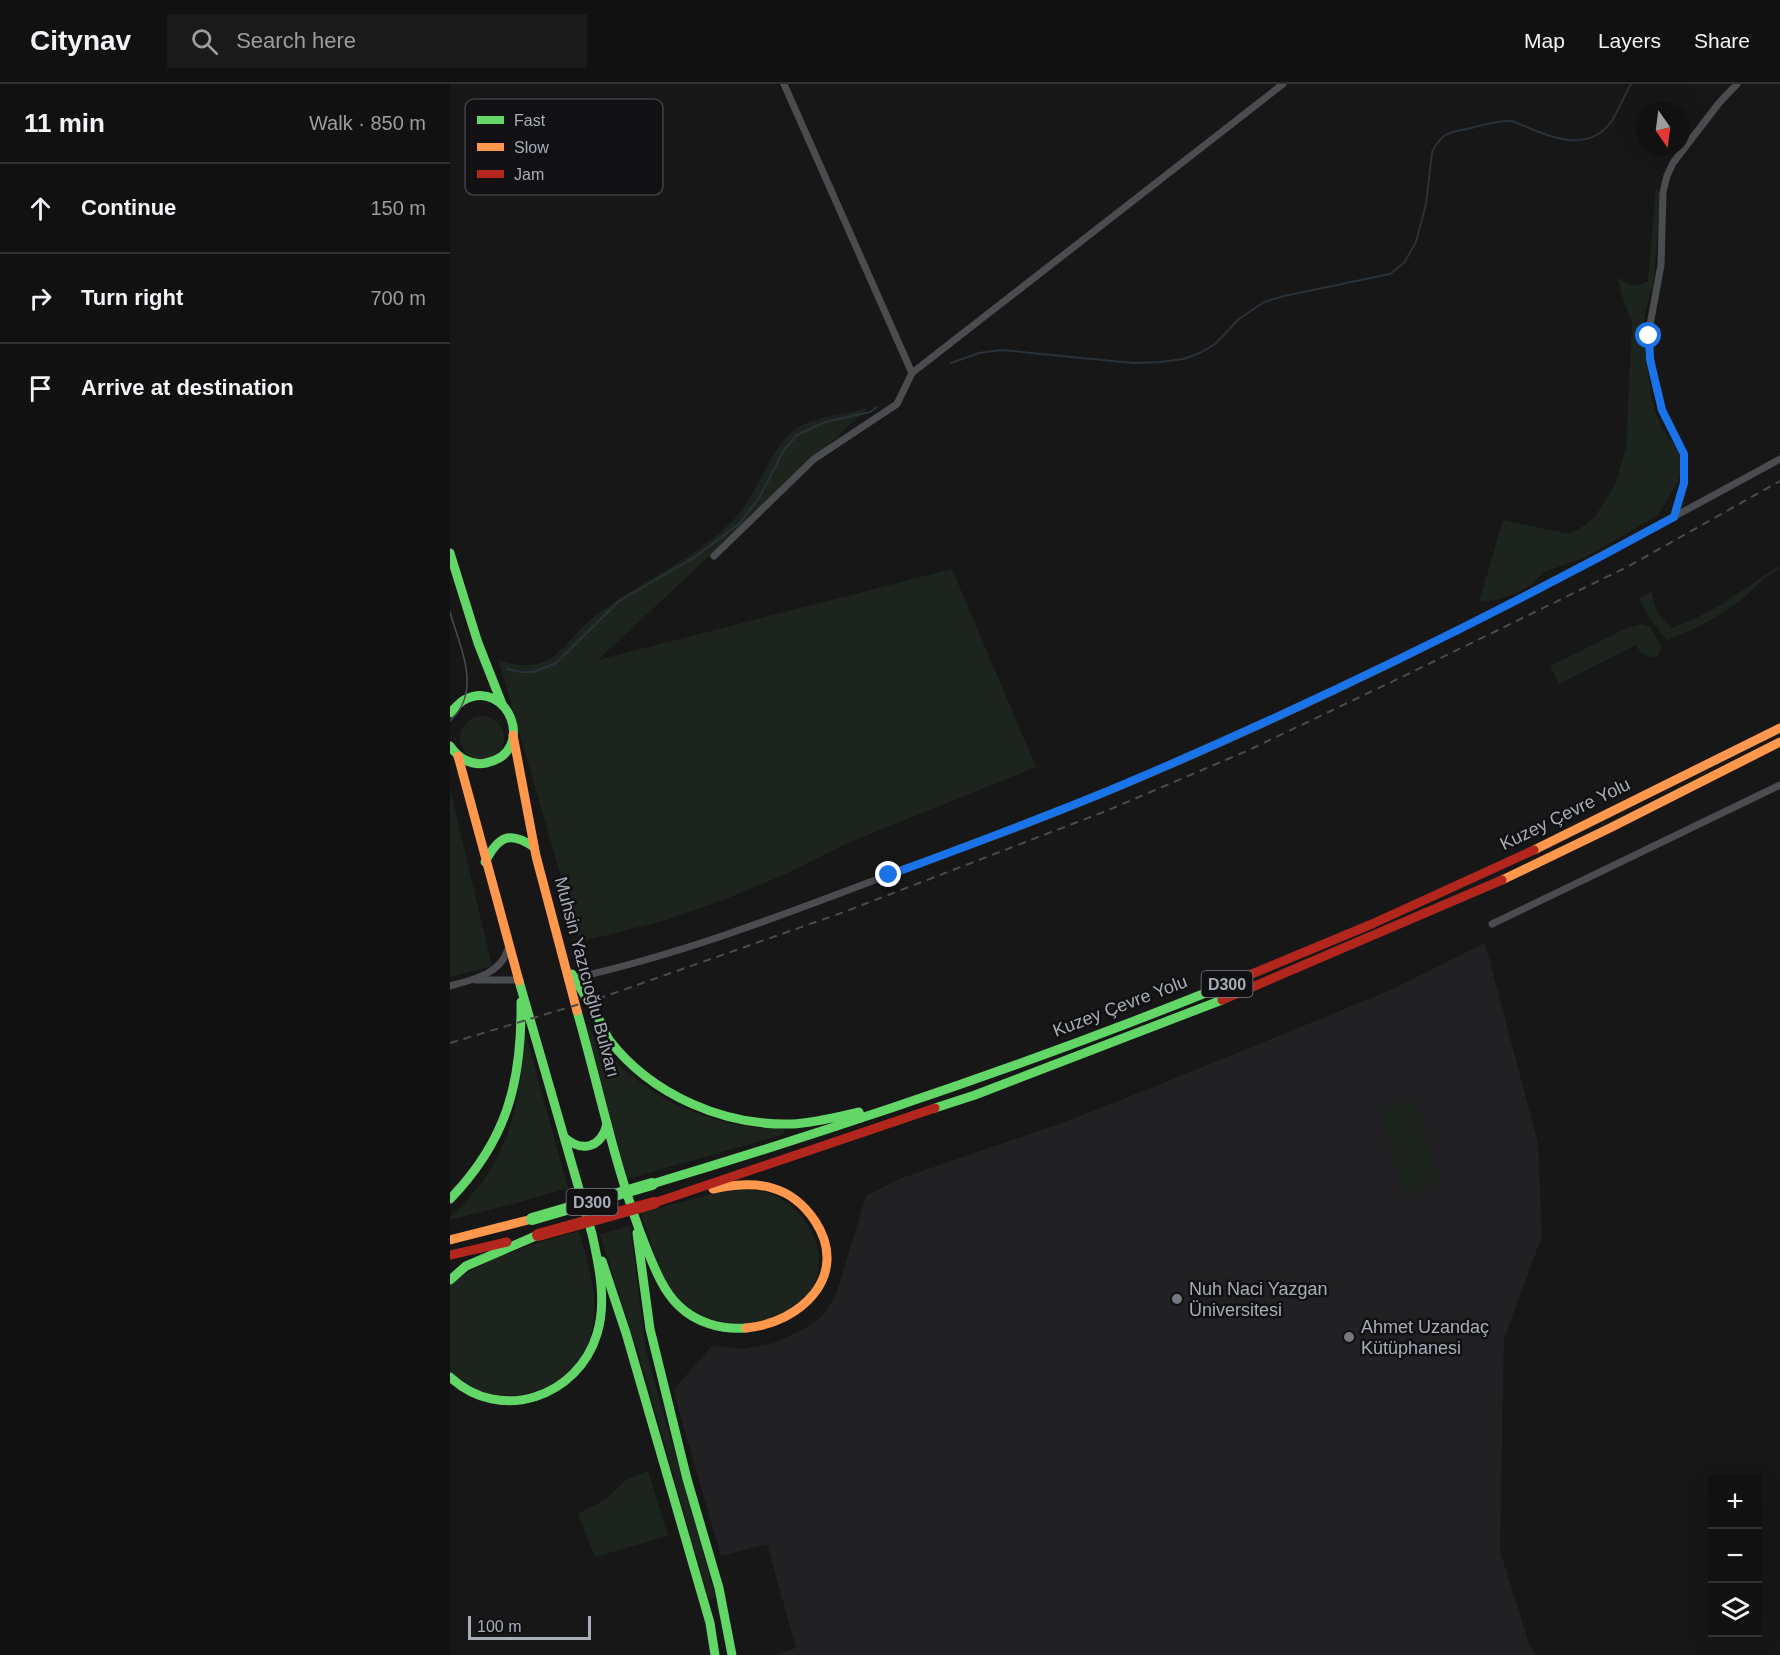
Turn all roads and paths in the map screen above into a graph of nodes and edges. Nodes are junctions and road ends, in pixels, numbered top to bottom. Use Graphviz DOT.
graph roads {
  1 [pos="784,84"];
  2 [pos="1283,84"];
  3 [pos="1737,84"];
  4 [pos="912,373"];
  5 [pos="1780,459"];
  6 [pos="1674,517"];
  7 [pos="450,553"];
  8 [pos="714,556"];
  9 [pos="503,705"];
  10 [pos="450,711"];
  11 [pos="1780,728"];
  12 [pos="513,735"];
  13 [pos="1780,742"];
  14 [pos="452,750"];
  15 [pos="1780,784"];
  16 [pos="534,847"];
  17 [pos="485,862"];
  18 [pos="1492,924"];
  19 [pos="509,943"];
  20 [pos="562,957"];
  21 [pos="574,978"];
  22 [pos="473,980"];
  23 [pos="520,980"];
  24 [pos="450,986"];
  25 [pos="998,1071"];
  26 [pos="607,1121"];
  27 [pos="563,1136"];
  28 [pos="450,1199"];
  29 [pos="654,1203"];
  30 [pos="636,1225"];
  31 [pos="538,1235"];
  32 [pos="450,1240"];
  33 [pos="595,1241"];
  34 [pos="450,1255"];
  35 [pos="450,1280"];
  36 [pos="450,1377"];
  37 [pos="715,1655"];
  38 [pos="732,1655"];
  1 -- 4 [label="street"];
  2 -- 4 [label="street"];
  3 -- 6 [label="street"];
  4 -- 8 [label="street"];
  5 -- 6 [label="street"];
  6 -- 21 [label="street"];
  7 -- 9 [label="main road"];
  9 -- 10 [label="main road"];
  9 -- 12 [label="main road, Muhsin Yazıcıoğlu Bulvarı"];
  11 -- 25 [label="main road, Kuzey Çevre Yolu / D300"];
  12 -- 14 [label="main road"];
  12 -- 16 [label="main road, Muhsin Yazıcıoğlu Bulvarı"];
  13 -- 29 [label="main road, Kuzey Çevre Yolu / D300"];
  14 -- 17 [label="main road"];
  15 -- 18 [label="street"];
  16 -- 17 [label="main road"];
  16 -- 20 [label="main road, Muhsin Yazıcıoğlu Bulvarı"];
  17 -- 19 [label="main road"];
  19 -- 22 [label="street"];
  19 -- 23 [label="main road"];
  20 -- 21 [label="main road"];
  20 -- 26 [label="main road, Muhsin Yazıcıoğlu Bulvarı"];
  21 -- 25 [label="main road"];
  22 -- 23 [label="street"];
  22 -- 24 [label="street"];
  23 -- 27 [label="main road"];
  23 -- 28 [label="main road"];
  25 -- 32 [label="main road, Kuzey Çevre Yolu / D300, bridge"];
  26 -- 27 [label="main road"];
  26 -- 30 [label="main road, Muhsin Yazıcıoğlu Bulvarı"];
  27 -- 33 [label="main road"];
  29 -- 30 [label="main road"];
  29 -- 31 [label="main road, D300, bridge"];
  30 -- 38 [label="main road"];
  31 -- 34 [label="main road, D300"];
  31 -- 35 [label="main road"];
  33 -- 36 [label="main road"];
  33 -- 37 [label="main road"];
}
